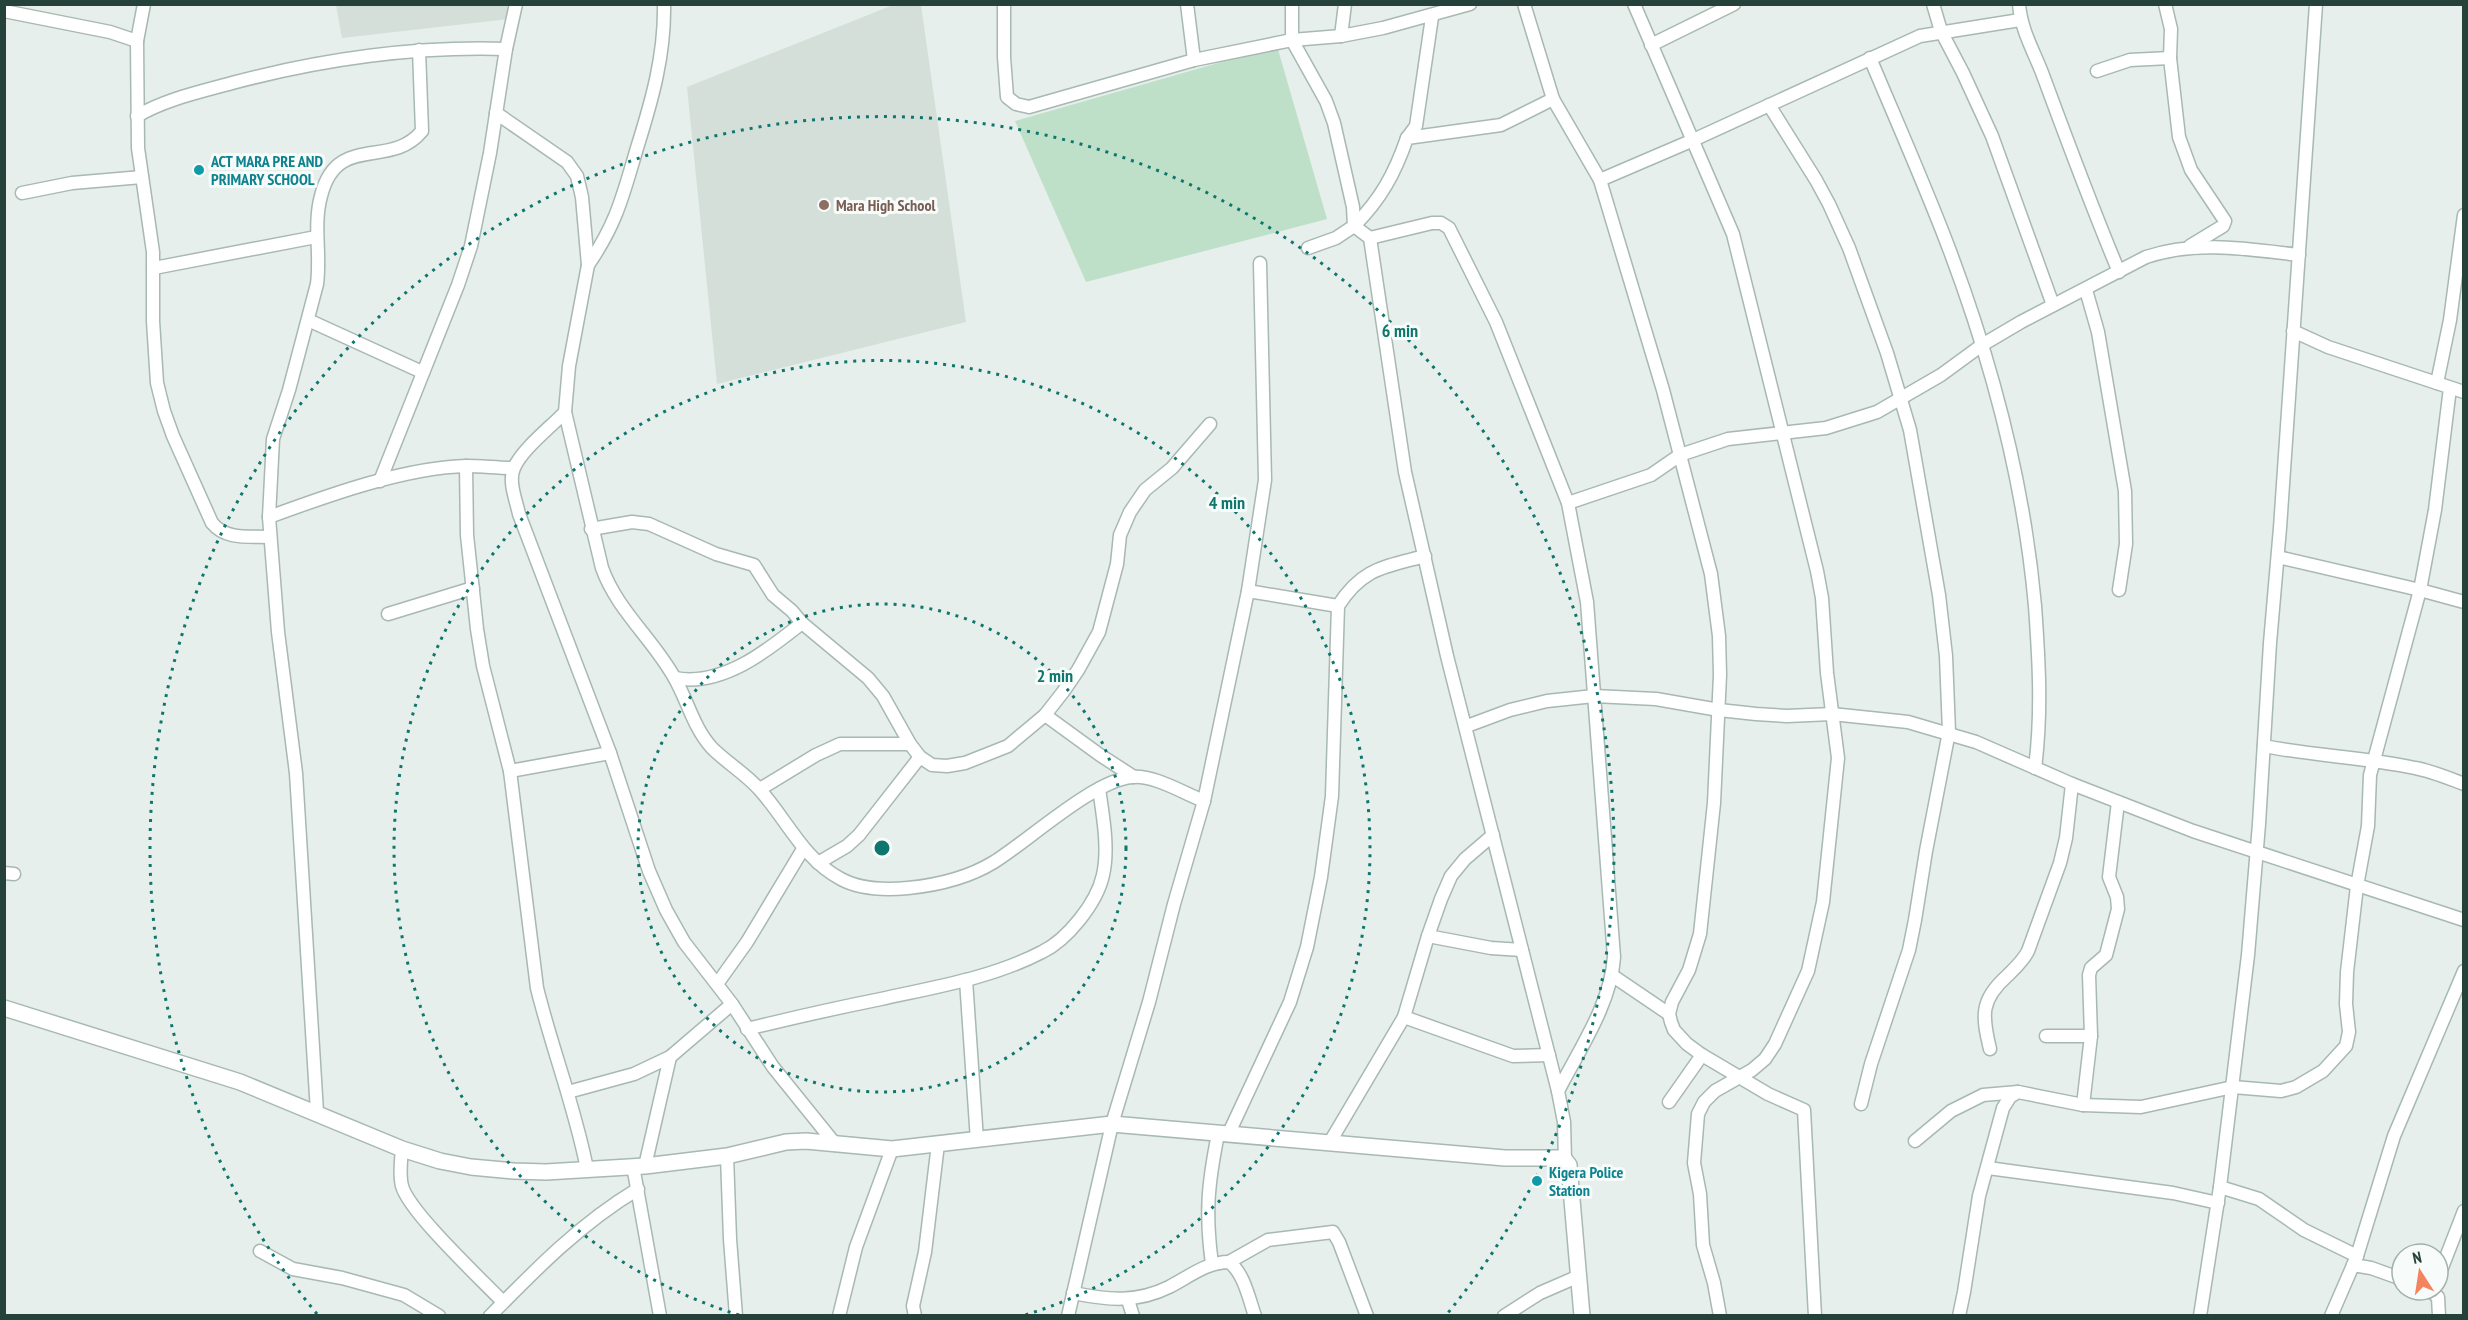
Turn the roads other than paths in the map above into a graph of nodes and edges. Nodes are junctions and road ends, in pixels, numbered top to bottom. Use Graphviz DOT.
graph roads {
  1 [pos="144,4"];
  2 [pos="516,4"];
  3 [pos="664,4"];
  4 [pos="1004,4"];
  5 [pos="1187,4"];
  6 [pos="1292,4"];
  7 [pos="1345,4"];
  8 [pos="1470,4"];
  9 [pos="1524,4"];
  10 [pos="1634,4"];
  11 [pos="1734,4"];
  12 [pos="1933,4"];
  13 [pos="2019,4"];
  14 [pos="2165,4"];
  15 [pos="2316,4"];
  16 [pos="4,11"];
  17 [pos="1432,16"];
  18 [pos="2020,20"];
  19 [pos="1941,31"];
  20 [pos="1341,36"];
  21 [pos="1292,40"];
  22 [pos="137,41"];
  23 [pos="1651,45"];
  24 [pos="419,50"];
  25 [pos="506,50"];
  26 [pos="1870,58"];
  27 [pos="2170,58"];
  28 [pos="1194,60"];
  29 [pos="2097,71"];
  30 [pos="1553,99"];
  31 [pos="1768,105"];
  32 [pos="496,113"];
  33 [pos="137,116"];
  34 [pos="1407,138"];
  35 [pos="1691,141"];
  36 [pos="142,177"];
  37 [pos="1600,180"];
  38 [pos="22,193"];
  39 [pos="2463,215"];
  40 [pos="1354,226"];
  41 [pos="316,237"];
  42 [pos="1370,238"];
  43 [pos="2190,246"];
  44 [pos="1308,248"];
  45 [pos="2299,255"];
  46 [pos="1260,263"];
  47 [pos="588,265"];
  48 [pos="154,268"];
  49 [pos="2119,272"];
  50 [pos="2086,291"];
  51 [pos="2053,305"];
  52 [pos="308,320"];
  53 [pos="2293,331"];
  54 [pos="1982,345"];
  55 [pos="422,372"];
  56 [pos="2437,383"];
  57 [pos="2450,388"];
  58 [pos="2463,392"];
  59 [pos="1901,399"];
  60 [pos="565,412"];
  61 [pos="1210,424"];
  62 [pos="1783,432"];
  63 [pos="1680,455"];
  64 [pos="466,466"];
  65 [pos="513,468"];
  66 [pos="380,481"];
  67 [pos="1568,503"];
  68 [pos="268,517"];
  69 [pos="591,529"];
  70 [pos="269,537"];
  71 [pos="1425,556"];
  72 [pos="2278,557"];
  73 [pos="473,588"];
  74 [pos="2119,590"];
  75 [pos="2420,590"];
  76 [pos="1248,591"];
  77 [pos="2463,602"];
  78 [pos="1338,606"];
  79 [pos="388,614"];
  80 [pos="802,623"];
  81 [pos="675,678"];
  82 [pos="1594,696"];
  83 [pos="1719,710"];
  84 [pos="1832,714"];
  85 [pos="1045,715"];
  86 [pos="1467,726"];
  87 [pos="1948,732"];
  88 [pos="910,744"];
  89 [pos="2264,746"];
  90 [pos="610,753"];
  91 [pos="920,757"];
  92 [pos="2373,761"];
  93 [pos="2035,768"];
  94 [pos="510,771"];
  95 [pos="1134,777"];
  96 [pos="2072,784"];
  97 [pos="2463,784"];
  98 [pos="760,789"];
  99 [pos="1099,789"];
  100 [pos="1204,801"];
  101 [pos="2118,802"];
  102 [pos="1492,834"];
  103 [pos="803,849"];
  104 [pos="2257,854"];
  105 [pos="818,863"];
  106 [pos="2357,886"];
  107 [pos="2463,920"];
  108 [pos="1428,936"];
  109 [pos="1522,950"];
  110 [pos="2463,971"];
  111 [pos="1613,976"];
  112 [pos="966,980"];
  113 [pos="717,984"];
  114 [pos="732,1004"];
  115 [pos="4,1008"];
  116 [pos="1669,1014"];
  117 [pos="1404,1017"];
  118 [pos="747,1029"];
  119 [pos="2046,1036"];
  120 [pos="2091,1036"];
  121 [pos="1990,1049"];
  122 [pos="1550,1055"];
  123 [pos="1702,1055"];
  124 [pos="670,1057"];
  125 [pos="1739,1078"];
  126 [pos="2233,1087"];
  127 [pos="1558,1090"];
  128 [pos="568,1092"];
  129 [pos="2019,1092"];
  130 [pos="1669,1102"];
  131 [pos="1861,1104"];
  132 [pos="2083,1105"];
  133 [pos="317,1112"];
  134 [pos="1112,1124"];
  135 [pos="1223,1135"];
  136 [pos="977,1140"];
  137 [pos="1915,1141"];
  138 [pos="1330,1142"];
  139 [pos="938,1144"];
  140 [pos="836,1145"];
  141 [pos="402,1149"];
  142 [pos="892,1149"];
  143 [pos="727,1156"];
  144 [pos="1565,1160"];
  145 [pos="639,1166"];
  146 [pos="1988,1168"];
  147 [pos="587,1169"];
  148 [pos="2220,1187"];
  149 [pos="638,1189"];
  150 [pos="2218,1203"];
  151 [pos="2463,1211"];
  152 [pos="2450,1246"];
  153 [pos="260,1251"];
  154 [pos="2355,1260"];
  155 [pos="1229,1263"];
  156 [pos="1212,1264"];
  157 [pos="2390,1275"];
  158 [pos="1579,1276"];
  159 [pos="1073,1293"];
  160 [pos="1128,1300"];
  161 [pos="503,1302"];
  162 [pos="657,1312"];
  163 [pos="440,1316"];
  164 [pos="490,1316"];
  165 [pos="736,1316"];
  166 [pos="839,1316"];
  167 [pos="915,1316"];
  168 [pos="1068,1316"];
  169 [pos="1133,1316"];
  170 [pos="1255,1316"];
  171 [pos="1367,1316"];
  172 [pos="1504,1316"];
  173 [pos="1582,1316"];
  174 [pos="1720,1316"];
  175 [pos="1815,1316"];
  176 [pos="1959,1316"];
  177 [pos="2200,1316"];
  178 [pos="2331,1316"];
  1 -- 22 [label="street"];
  2 -- 25 [label="street"];
  3 -- 47 [label="street"];
  4 -- 28 [label="street"];
  5 -- 28 [label="street"];
  6 -- 21 [label="street"];
  7 -- 20 [label="street"];
  8 -- 17 [label="street"];
  9 -- 30 [label="street"];
  10 -- 23 [label="street"];
  11 -- 23 [label="street"];
  12 -- 19 [label="street"];
  13 -- 18 [label="street"];
  14 -- 27 [label="street"];
  15 -- 45 [label="street"];
  16 -- 22 [label="street"];
  17 -- 20 [label="street"];
  17 -- 34 [label="street"];
  18 -- 19 [label="street"];
  18 -- 49 [label="street"];
  19 -- 26 [label="street"];
  19 -- 51 [label="street"];
  20 -- 21 [label="street"];
  21 -- 28 [label="street"];
  21 -- 40 [label="street"];
  22 -- 33 [label="street"];
  23 -- 35 [label="street"];
  24 -- 25 [label="street"];
  24 -- 33 [label="street"];
  24 -- 41 [label="street"];
  25 -- 32 [label="street"];
  26 -- 31 [label="street"];
  26 -- 54 [label="street"];
  27 -- 29 [label="street"];
  27 -- 43 [label="street"];
  30 -- 34 [label="street"];
  30 -- 37 [label="street"];
  31 -- 35 [label="street"];
  31 -- 59 [label="street"];
  32 -- 47 [label="street"];
  32 -- 55 [label="street"];
  33 -- 36 [label="street"];
  34 -- 40 [label="street"];
  35 -- 37 [label="street"];
  35 -- 62 [label="street"];
  36 -- 38 [label="street"];
  36 -- 48 [label="street"];
  37 -- 63 [label="street"];
  39 -- 56 [label="street"];
  40 -- 42 [label="street"];
  40 -- 44 [label="street"];
  41 -- 48 [label="street"];
  41 -- 52 [label="street"];
  42 -- 67 [label="street"];
  42 -- 71 [label="street"];
  43 -- 45 [label="street"];
  43 -- 49 [label="street"];
  45 -- 53 [label="street"];
  46 -- 76 [label="street"];
  47 -- 60 [label="street"];
  48 -- 70 [label="street"];
  49 -- 50 [label="street"];
  50 -- 51 [label="street"];
  50 -- 74 [label="street"];
  51 -- 54 [label="street"];
  52 -- 55 [label="street"];
  52 -- 68 [label="street"];
  53 -- 56 [label="street"];
  53 -- 72 [label="street"];
  54 -- 59 [label="street"];
  54 -- 93 [label="street"];
  55 -- 66 [label="street"];
  56 -- 57 [label="street"];
  57 -- 58 [label="street"];
  57 -- 75 [label="street"];
  59 -- 62 [label="street"];
  59 -- 87 [label="street"];
  60 -- 65 [label="street"];
  60 -- 69 [label="street"];
  61 -- 85 [label="street"];
  62 -- 63 [label="street"];
  62 -- 84 [label="street"];
  63 -- 67 [label="street"];
  63 -- 83 [label="street"];
  64 -- 65 [label="street"];
  64 -- 66 [label="street"];
  64 -- 73 [label="street"];
  65 -- 90 [label="street"];
  66 -- 68 [label="street"];
  67 -- 82 [label="street"];
  68 -- 70 [label="street"];
  69 -- 80 [label="street"];
  69 -- 81 [label="street"];
  70 -- 133 [label="street"];
  71 -- 78 [label="street"];
  71 -- 86 [label="street"];
  72 -- 75 [label="street"];
  72 -- 89 [label="street"];
  73 -- 79 [label="street"];
  73 -- 94 [label="street"];
  75 -- 77 [label="street"];
  75 -- 92 [label="street"];
  76 -- 78 [label="street"];
  76 -- 100 [label="street"];
  78 -- 135 [label="street"];
  80 -- 81 [label="street"];
  80 -- 88 [label="street"];
  81 -- 98 [label="street"];
  82 -- 83 [label="street"];
  82 -- 86 [label="street"];
  82 -- 111 [label="street"];
  83 -- 84 [label="street"];
  83 -- 116 [label="street"];
  84 -- 87 [label="street"];
  84 -- 125 [label="street"];
  85 -- 91 [label="street"];
  85 -- 95 [label="street"];
  86 -- 102 [label="street"];
  87 -- 93 [label="street"];
  87 -- 131 [label="street"];
  88 -- 91 [label="street"];
  88 -- 98 [label="street"];
  89 -- 92 [label="street"];
  89 -- 104 [label="street"];
  90 -- 94 [label="street"];
  90 -- 113 [label="street"];
  91 -- 105 [label="street"];
  92 -- 97 [label="street"];
  92 -- 106 [label="street"];
  93 -- 96 [label="street"];
  94 -- 128 [label="street"];
  95 -- 99 [label="street"];
  95 -- 100 [label="street"];
  96 -- 101 [label="street"];
  96 -- 121 [label="street"];
  98 -- 103 [label="street"];
  99 -- 105 [label="street"];
  99 -- 112 [label="street"];
  100 -- 134 [label="street"];
  101 -- 104 [label="street"];
  101 -- 120 [label="street"];
  102 -- 108 [label="street"];
  102 -- 109 [label="street"];
  103 -- 105 [label="street"];
  103 -- 113 [label="street"];
  104 -- 106 [label="street"];
  104 -- 126 [label="street"];
  106 -- 107 [label="street"];
  106 -- 126 [label="street"];
  108 -- 109 [label="street"];
  108 -- 117 [label="street"];
  109 -- 122 [label="street"];
  110 -- 154 [label="street"];
  111 -- 116 [label="street"];
  111 -- 127 [label="street"];
  112 -- 118 [label="street"];
  112 -- 136 [label="street"];
  113 -- 114 [label="street"];
  114 -- 118 [label="street"];
  114 -- 124 [label="street"];
  115 -- 133 [label="street"];
  116 -- 123 [label="street"];
  117 -- 122 [label="street"];
  117 -- 138 [label="street"];
  118 -- 140 [label="street"];
  119 -- 120 [label="street"];
  120 -- 132 [label="street"];
  122 -- 127 [label="street"];
  123 -- 125 [label="street"];
  123 -- 130 [label="street"];
  124 -- 128 [label="street"];
  124 -- 145 [label="street"];
  125 -- 174 [label="street"];
  125 -- 175 [label="street"];
  126 -- 132 [label="street"];
  126 -- 148 [label="street"];
  127 -- 144 [label="street"];
  128 -- 147 [label="street"];
  129 -- 132 [label="street"];
  129 -- 137 [label="street"];
  129 -- 146 [label="street"];
  133 -- 141 [label="street"];
  134 -- 135 [label="street"];
  134 -- 136 [label="street"];
  134 -- 159 [label="street"];
  135 -- 138 [label="street"];
  135 -- 156 [label="street"];
  136 -- 139 [label="street"];
  138 -- 144 [label="street"];
  139 -- 142 [label="street"];
  139 -- 167 [label="street"];
  140 -- 142 [label="street"];
  140 -- 143 [label="street"];
  141 -- 147 [label="street"];
  141 -- 161 [label="street"];
  142 -- 166 [label="street"];
  143 -- 145 [label="street"];
  143 -- 165 [label="street"];
  144 -- 158 [label="street"];
  145 -- 147 [label="street"];
  145 -- 149 [label="street"];
  146 -- 150 [label="street"];
  146 -- 176 [label="street"];
  148 -- 150 [label="street"];
  148 -- 154 [label="street"];
  149 -- 161 [label="street"];
  149 -- 162 [label="street"];
  150 -- 177 [label="street"];
  151 -- 152 [label="street"];
  153 -- 163 [label="street"];
  154 -- 157 [label="street"];
  154 -- 178 [label="street"];
  155 -- 156 [label="street"];
  155 -- 170 [label="street"];
  155 -- 171 [label="street"];
  156 -- 160 [label="street"];
  158 -- 172 [label="street"];
  158 -- 173 [label="street"];
  159 -- 160 [label="street"];
  159 -- 168 [label="street"];
  160 -- 169 [label="street"];
  161 -- 164 [label="street"];
}
